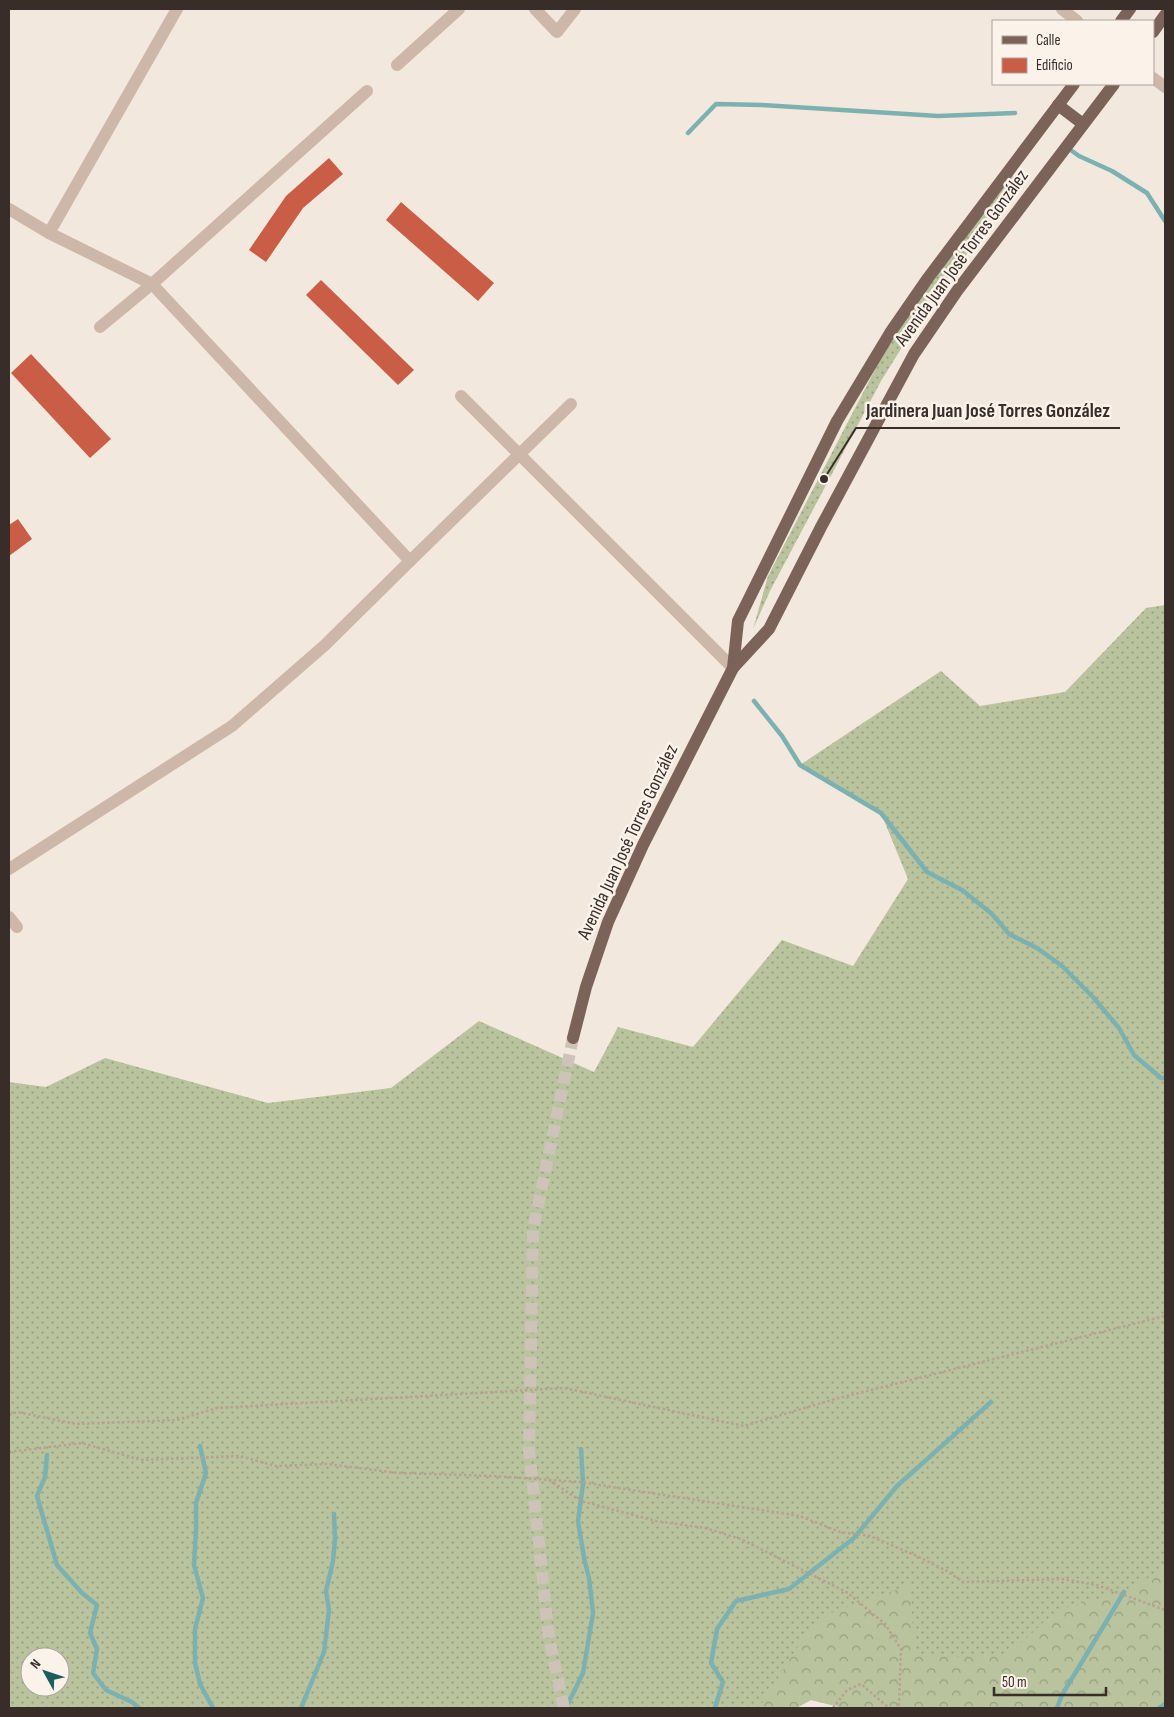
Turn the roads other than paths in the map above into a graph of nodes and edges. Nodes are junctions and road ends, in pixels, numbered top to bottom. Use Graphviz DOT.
graph roads {
  1 [pos="177,9"];
  2 [pos="460,9"];
  3 [pos="535,9"];
  4 [pos="575,9"];
  5 [pos="1062,9"];
  6 [pos="1130,9"];
  7 [pos="1165,15"];
  8 [pos="1076,20"];
  9 [pos="1122,20"];
  10 [pos="1154,31"];
  11 [pos="397,65"];
  12 [pos="1154,79"];
  13 [pos="1073,85"];
  14 [pos="1113,85"];
  15 [pos="1165,87"];
  16 [pos="367,92"];
  17 [pos="1058,105"];
  18 [pos="1084,124"];
  19 [pos="9,209"];
  20 [pos="49,233"];
  21 [pos="152,284"];
  22 [pos="100,327"];
  23 [pos="461,396"];
  24 [pos="571,404"];
  25 [pos="519,454"];
  26 [pos="410,561"];
  27 [pos="732,668"];
  28 [pos="9,869"];
  29 [pos="573,1038"];
  1 -- 20 [label="street"];
  2 -- 11 [label="street"];
  3 -- 4 [label="street"];
  5 -- 8 [label="street"];
  6 -- 9 [label="main road"];
  7 -- 10 [label="main road"];
  12 -- 15 [label="street"];
  13 -- 17 [label="main road, Avenida Juan José Torres González"];
  14 -- 18 [label="main road, Avenida Juan José Torres González"];
  16 -- 21 [label="street"];
  17 -- 18 [label="main road"];
  17 -- 27 [label="main road, Avenida Juan José Torres González"];
  18 -- 27 [label="main road, Avenida Juan José Torres González"];
  19 -- 20 [label="street"];
  20 -- 21 [label="street"];
  21 -- 22 [label="street"];
  21 -- 26 [label="street"];
  23 -- 25 [label="street"];
  24 -- 25 [label="street"];
  25 -- 26 [label="street"];
  25 -- 27 [label="street"];
  26 -- 28 [label="street"];
  27 -- 29 [label="main road, Avenida Juan José Torres González"];
}
